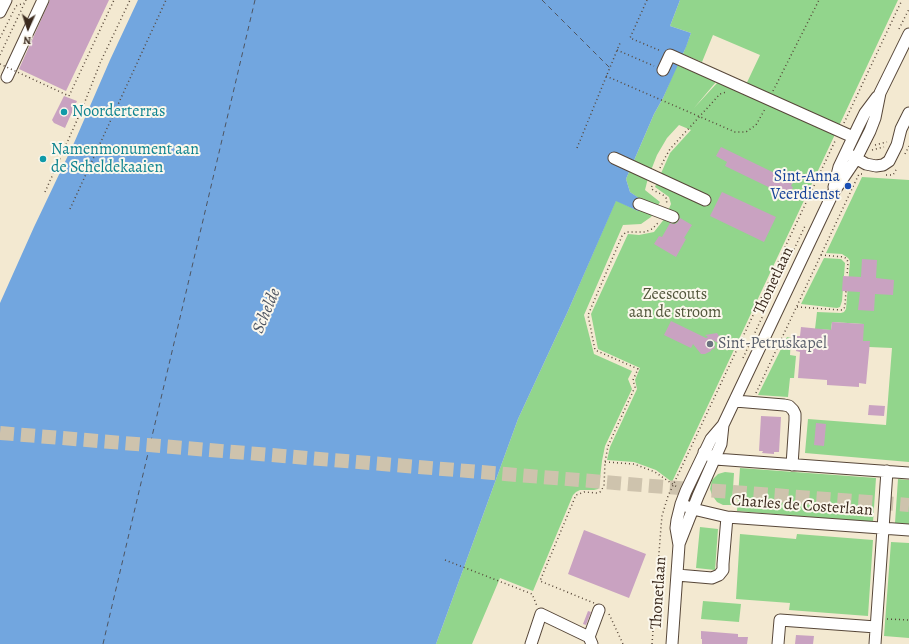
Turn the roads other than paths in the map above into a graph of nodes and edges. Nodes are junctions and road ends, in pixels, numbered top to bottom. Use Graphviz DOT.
graph roads {
  1 [pos="6,0"];
  2 [pos="42,0"];
  3 [pos="0,12"];
  4 [pos="909,34"];
  5 [pos="663,70"];
  6 [pos="7,77"];
  7 [pos="880,93"];
  8 [pos="909,113"];
  9 [pos="851,142"];
  10 [pos="614,158"];
  11 [pos="856,159"];
  12 [pos="833,193"];
  13 [pos="705,200"];
  14 [pos="639,204"];
  15 [pos="668,215"];
  16 [pos="735,401"];
  17 [pos="723,425"];
  18 [pos="704,452"];
  19 [pos="715,459"];
  20 [pos="792,465"];
  21 [pos="886,471"];
  22 [pos="909,473"];
  23 [pos="681,504"];
  24 [pos="693,509"];
  25 [pos="727,517"];
  26 [pos="882,528"];
  27 [pos="909,530"];
  28 [pos="679,545"];
  29 [pos="676,576"];
  30 [pos="602,609"];
  31 [pos="876,623"];
  32 [pos="591,641"];
  33 [pos="530,644"];
  34 [pos="672,644"];
  35 [pos="778,644"];
  36 [pos="875,644"];
  1 -- 3 [label="street"];
  2 -- 6 [label="street"];
  4 -- 7 [label="street, Thonetlaan"];
  5 -- 9 [label="street"];
  7 -- 9 [label="street, Thonetlaan"];
  7 -- 11 [label="street, Thonetlaan"];
  8 -- 11 [label="street"];
  9 -- 11 [label="street"];
  9 -- 12 [label="street, Thonetlaan"];
  10 -- 13 [label="street"];
  11 -- 12 [label="street, Thonetlaan"];
  12 -- 16 [label="street, Thonetlaan"];
  14 -- 15 [label="street"];
  16 -- 17 [label="street, Thonetlaan"];
  16 -- 20 [label="street"];
  17 -- 18 [label="street, Thonetlaan"];
  17 -- 19 [label="street, Thonetlaan"];
  18 -- 19 [label="street"];
  18 -- 23 [label="street, Thonetlaan"];
  19 -- 20 [label="street"];
  19 -- 24 [label="street, Thonetlaan"];
  20 -- 21 [label="street"];
  21 -- 22 [label="street"];
  21 -- 26 [label="street"];
  23 -- 24 [label="street"];
  23 -- 28 [label="street, Thonetlaan"];
  24 -- 25 [label="street, Charles de Costerlaan"];
  24 -- 28 [label="street, Thonetlaan"];
  25 -- 26 [label="street, Charles de Costerlaan"];
  25 -- 29 [label="street"];
  26 -- 27 [label="street, Charles de Costerlaan"];
  26 -- 31 [label="street"];
  28 -- 29 [label="street, Thonetlaan"];
  29 -- 34 [label="street, Thonetlaan"];
  30 -- 32 [label="street"];
  31 -- 35 [label="street"];
  31 -- 36 [label="street"];
  32 -- 33 [label="street"];
}
